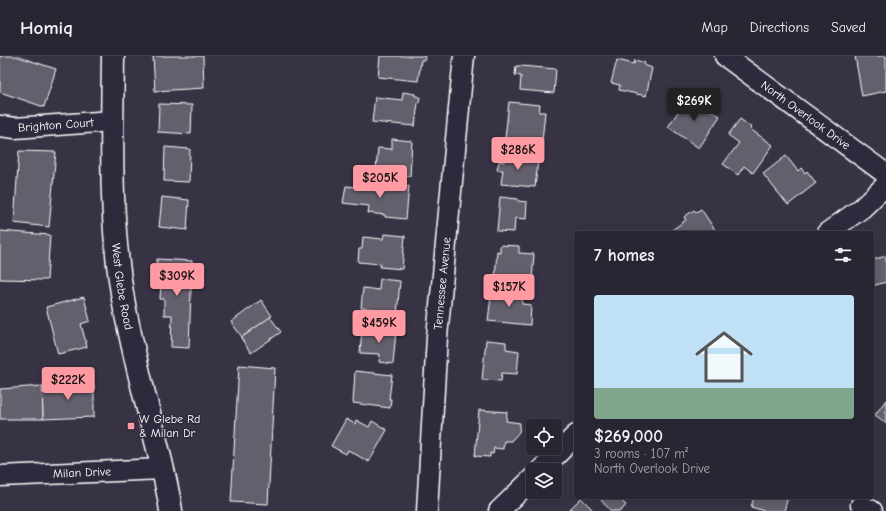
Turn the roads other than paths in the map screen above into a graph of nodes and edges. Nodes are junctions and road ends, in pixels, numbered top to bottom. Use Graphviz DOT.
graph roads {
  1 [pos="113,56"];
  2 [pos="464,56"];
  3 [pos="726,56"];
  4 [pos="112,121"];
  5 [pos="0,126"];
  6 [pos="886,174"];
  7 [pos="886,185"];
  8 [pos="831,231"];
  9 [pos="574,437"];
  10 [pos="548,463"];
  11 [pos="163,469"];
  12 [pos="0,476"];
  13 [pos="526,485"];
  14 [pos="171,511"];
  15 [pos="427,511"];
  16 [pos="499,511"];
  1 -- 4 [label="main road, West Glebe Road"];
  2 -- 15 [label="street, Tennessee Avenue"];
  3 -- 6 [label="street, North Overlook Drive"];
  4 -- 5 [label="street, Brighton Court"];
  4 -- 11 [label="main road, West Glebe Road"];
  7 -- 8 [label="street"];
  9 -- 10 [label="street"];
  11 -- 12 [label="street, Milan Drive"];
  11 -- 14 [label="main road, West Glebe Road"];
  13 -- 16 [label="street"];
}
